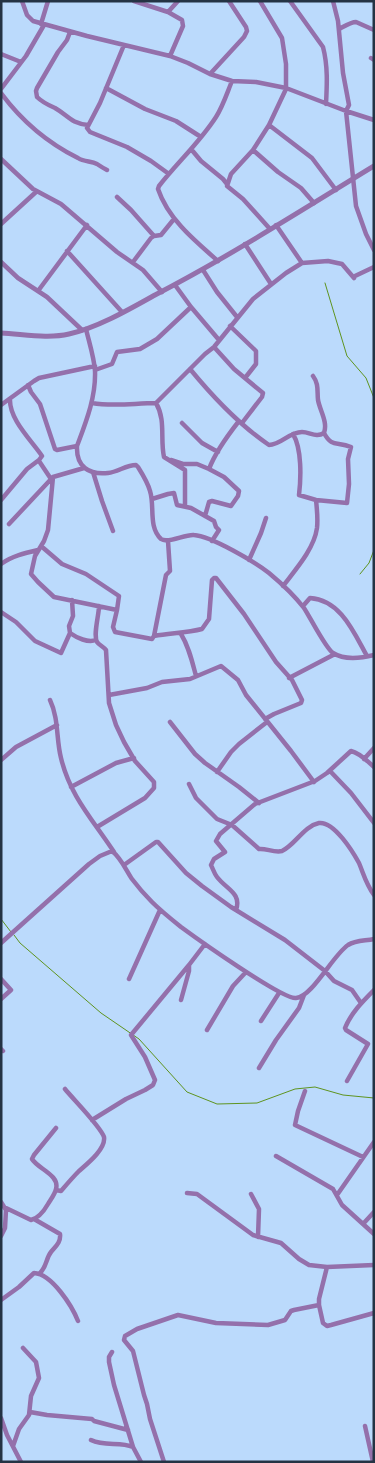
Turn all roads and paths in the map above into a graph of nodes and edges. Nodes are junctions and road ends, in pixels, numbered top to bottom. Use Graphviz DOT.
graph roads {
  1 [pos="22,1"];
  2 [pos="48,1"];
  3 [pos="134,1"];
  4 [pos="178,1"];
  5 [pos="229,1"];
  6 [pos="260,1"];
  7 [pos="290,1"];
  8 [pos="333,1"];
  9 [pos="168,12"];
  10 [pos="42,24"];
  11 [pos="339,29"];
  12 [pos="374,30"];
  13 [pos="70,32"];
  14 [pos="124,46"];
  15 [pos="1,54"];
  16 [pos="170,56"];
  17 [pos="21,62"];
  18 [pos="210,74"];
  19 [pos="232,81"];
  20 [pos="106,88"];
  21 [pos="1,89"];
  22 [pos="286,89"];
  23 [pos="1,93"];
  24 [pos="326,104"];
  25 [pos="346,111"];
  26 [pos="374,120"];
  27 [pos="88,125"];
  28 [pos="269,125"];
  29 [pos="201,137"];
  30 [pos="191,149"];
  31 [pos="253,150"];
  32 [pos="1,159"];
  33 [pos="374,166"];
  34 [pos="107,170"];
  35 [pos="168,174"];
  36 [pos="353,179"];
  37 [pos="227,184"];
  38 [pos="336,190"];
  39 [pos="36,192"];
  40 [pos="117,197"];
  41 [pos="314,203"];
  42 [pos="174,219"];
  43 [pos="1,224"];
  44 [pos="87,225"];
  45 [pos="276,226"];
  46 [pos="270,229"];
  47 [pos="154,236"];
  48 [pos="245,244"];
  49 [pos="374,250"];
  50 [pos="67,251"];
  51 [pos="218,261"];
  52 [pos="1,262"];
  53 [pos="132,262"];
  54 [pos="302,263"];
  55 [pos="374,268"];
  56 [pos="203,270"];
  57 [pos="271,284"];
  58 [pos="175,285"];
  59 [pos="38,291"];
  60 [pos="162,292"];
  61 [pos="191,308"];
  62 [pos="122,312"];
  63 [pos="237,317"];
  64 [pos="230,326"];
  65 [pos="84,329"];
  66 [pos="1,333"];
  67 [pos="219,340"];
  68 [pos="214,347"];
  69 [pos="95,368"];
  70 [pos="190,369"];
  71 [pos="313,376"];
  72 [pos="245,378"];
  73 [pos="28,385"];
  74 [pos="10,399"];
  75 [pos="92,403"];
  76 [pos="156,403"];
  77 [pos="1,405"];
  78 [pos="240,422"];
  79 [pos="182,423"];
  80 [pos="324,432"];
  81 [pos="293,434"];
  82 [pos="77,446"];
  83 [pos="218,452"];
  84 [pos="166,459"];
  85 [pos="39,460"];
  86 [pos="183,464"];
  87 [pos="84,468"];
  88 [pos="209,469"];
  89 [pos="185,470"];
  90 [pos="92,472"];
  91 [pos="52,478"];
  92 [pos="152,498"];
  93 [pos="1,500"];
  94 [pos="316,500"];
  95 [pos="185,506"];
  96 [pos="205,516"];
  97 [pos="266,518"];
  98 [pos="9,524"];
  99 [pos="113,531"];
  100 [pos="168,541"];
  101 [pos="212,541"];
  102 [pos="39,548"];
  103 [pos="249,560"];
  104 [pos="1,564"];
  105 [pos="284,586"];
  106 [pos="72,600"];
  107 [pos="99,606"];
  108 [pos="303,606"];
  109 [pos="117,610"];
  110 [pos="1,612"];
  111 [pos="70,633"];
  112 [pos="181,634"];
  113 [pos="154,636"];
  114 [pos="96,640"];
  115 [pos="335,654"];
  116 [pos="374,655"];
  117 [pos="367,656"];
  118 [pos="196,676"];
  119 [pos="289,678"];
  120 [pos="109,694"];
  121 [pos="50,700"];
  122 [pos="266,721"];
  123 [pos="170,722"];
  124 [pos="57,725"];
  125 [pos="374,748"];
  126 [pos="134,758"];
  127 [pos="364,759"];
  128 [pos="1,760"];
  129 [pos="374,767"];
  130 [pos="330,771"];
  131 [pos="217,772"];
  132 [pos="314,782"];
  133 [pos="189,784"];
  134 [pos="71,788"];
  135 [pos="259,803"];
  136 [pos="374,822"];
  137 [pos="232,825"];
  138 [pos="96,827"];
  139 [pos="114,852"];
  140 [pos="124,866"];
  141 [pos="374,895"];
  142 [pos="160,910"];
  143 [pos="236,910"];
  144 [pos="374,939"];
  145 [pos="1,943"];
  146 [pos="205,944"];
  147 [pos="189,965"];
  148 [pos="325,971"];
  149 [pos="246,972"];
  150 [pos="1,979"];
  151 [pos="129,979"];
  152 [pos="374,990"];
  153 [pos="279,993"];
  154 [pos="304,995"];
  155 [pos="1,999"];
  156 [pos="181,1000"];
  157 [pos="360,1003"];
  158 [pos="261,1021"];
  159 [pos="207,1030"];
  160 [pos="368,1044"];
  161 [pos="374,1048"];
  162 [pos="259,1068"];
  163 [pos="347,1081"];
  164 [pos="65,1089"];
  165 [pos="305,1090"];
  166 [pos="92,1120"];
  167 [pos="56,1128"];
  168 [pos="374,1142"];
  169 [pos="276,1156"];
  170 [pos="363,1157"];
  171 [pos="56,1190"];
  172 [pos="187,1193"];
  173 [pos="251,1194"];
  174 [pos="337,1195"];
  175 [pos="1,1202"];
  176 [pos="6,1208"];
  177 [pos="374,1212"];
  178 [pos="34,1219"];
  179 [pos="363,1224"];
  180 [pos="374,1234"];
  181 [pos="1,1236"];
  182 [pos="258,1237"];
  183 [pos="374,1265"];
  184 [pos="327,1267"];
  185 [pos="40,1273"];
  186 [pos="1,1300"];
  187 [pos="319,1305"];
  188 [pos="374,1313"];
  189 [pos="78,1321"];
  190 [pos="23,1348"];
  191 [pos="112,1352"];
  192 [pos="30,1412"];
  193 [pos="1,1418"];
  194 [pos="365,1426"];
  195 [pos="128,1430"];
  196 [pos="92,1440"];
  197 [pos="13,1446"];
  198 [pos="133,1448"];
  199 [pos="21,1462"];
  200 [pos="141,1462"];
  201 [pos="164,1462"];
  202 [pos="374,1462"];
  1 -- 10 [label="street"];
  2 -- 10 [label="street"];
  3 -- 9 [label="street"];
  4 -- 9 [label="street"];
  5 -- 18 [label="street"];
  6 -- 22 [label="street"];
  7 -- 24 [label="street"];
  8 -- 11 [label="street"];
  9 -- 16 [label="street"];
  10 -- 13 [label="street"];
  10 -- 17 [label="street"];
  11 -- 12 [label="street"];
  11 -- 25 [label="street"];
  13 -- 14 [label="street"];
  13 -- 27 [label="street"];
  14 -- 16 [label="street"];
  14 -- 20 [label="street"];
  15 -- 17 [label="street"];
  16 -- 18 [label="street"];
  17 -- 21 [label="street"];
  18 -- 19 [label="street"];
  19 -- 22 [label="street"];
  19 -- 29 [label="street"];
  20 -- 27 [label="street"];
  20 -- 29 [label="street"];
  22 -- 24 [label="street"];
  22 -- 28 [label="street"];
  23 -- 34 [label="street"];
  24 -- 25 [label="street"];
  25 -- 26 [label="street"];
  25 -- 36 [label="street"];
  27 -- 35 [label="street"];
  28 -- 31 [label="street"];
  28 -- 38 [label="street"];
  29 -- 30 [label="street"];
  30 -- 35 [label="street"];
  30 -- 37 [label="street"];
  31 -- 37 [label="street"];
  31 -- 41 [label="street"];
  32 -- 39 [label="street"];
  33 -- 36 [label="street"];
  35 -- 42 [label="street"];
  36 -- 38 [label="street"];
  36 -- 49 [label="street"];
  37 -- 46 [label="street"];
  38 -- 41 [label="street"];
  39 -- 43 [label="street"];
  39 -- 44 [label="street"];
  40 -- 47 [label="street"];
  41 -- 45 [label="street"];
  42 -- 47 [label="street"];
  42 -- 51 [label="street"];
  44 -- 50 [label="street"];
  44 -- 53 [label="street"];
  45 -- 46 [label="street"];
  45 -- 54 [label="street"];
  46 -- 48 [label="street"];
  47 -- 53 [label="street"];
  48 -- 51 [label="street"];
  48 -- 57 [label="street"];
  50 -- 59 [label="street"];
  50 -- 62 [label="street"];
  51 -- 56 [label="street"];
  52 -- 59 [label="street"];
  53 -- 60 [label="street"];
  54 -- 55 [label="street"];
  54 -- 57 [label="street"];
  56 -- 58 [label="street"];
  56 -- 63 [label="street"];
  57 -- 63 [label="street"];
  58 -- 60 [label="street"];
  58 -- 61 [label="street"];
  59 -- 65 [label="street"];
  60 -- 62 [label="street"];
  61 -- 67 [label="street"];
  61 -- 69 [label="street"];
  62 -- 65 [label="street"];
  63 -- 64 [label="street"];
  64 -- 67 [label="street"];
  64 -- 72 [label="street"];
  65 -- 66 [label="street"];
  65 -- 69 [label="street"];
  67 -- 68 [label="street"];
  68 -- 70 [label="street"];
  68 -- 72 [label="street"];
  69 -- 73 [label="street"];
  69 -- 75 [label="street"];
  70 -- 76 [label="street"];
  70 -- 78 [label="street"];
  71 -- 80 [label="street"];
  72 -- 78 [label="street"];
  73 -- 74 [label="street"];
  73 -- 82 [label="street"];
  74 -- 77 [label="street"];
  74 -- 85 [label="street"];
  75 -- 76 [label="street"];
  75 -- 82 [label="street"];
  76 -- 84 [label="street"];
  78 -- 81 [label="street"];
  78 -- 83 [label="street"];
  79 -- 83 [label="street"];
  80 -- 81 [label="street"];
  80 -- 94 [label="street"];
  81 -- 94 [label="street"];
  82 -- 87 [label="street"];
  83 -- 88 [label="street"];
  84 -- 86 [label="street"];
  84 -- 89 [label="street"];
  85 -- 91 [label="street"];
  85 -- 93 [label="street"];
  86 -- 88 [label="street"];
  86 -- 89 [label="street"];
  87 -- 90 [label="street"];
  87 -- 91 [label="street"];
  88 -- 96 [label="street"];
  89 -- 95 [label="street"];
  90 -- 92 [label="street"];
  90 -- 99 [label="street"];
  91 -- 98 [label="street"];
  91 -- 102 [label="street"];
  92 -- 95 [label="street"];
  92 -- 100 [label="street"];
  94 -- 105 [label="street"];
  95 -- 96 [label="street"];
  96 -- 101 [label="street"];
  97 -- 103 [label="street"];
  100 -- 101 [label="street"];
  100 -- 113 [label="street"];
  101 -- 103 [label="street"];
  102 -- 104 [label="street"];
  102 -- 106 [label="street"];
  102 -- 109 [label="street"];
  103 -- 105 [label="street"];
  105 -- 108 [label="street"];
  106 -- 107 [label="street"];
  106 -- 111 [label="street"];
  107 -- 109 [label="street"];
  107 -- 114 [label="street"];
  108 -- 115 [label="street"];
  108 -- 117 [label="street"];
  109 -- 113 [label="street"];
  110 -- 111 [label="street"];
  111 -- 114 [label="street"];
  112 -- 113 [label="street"];
  112 -- 118 [label="street"];
  112 -- 119 [label="street"];
  114 -- 120 [label="street"];
  115 -- 117 [label="street"];
  115 -- 119 [label="street"];
  116 -- 117 [label="street"];
  118 -- 120 [label="street"];
  118 -- 122 [label="street"];
  119 -- 122 [label="street"];
  120 -- 126 [label="street"];
  121 -- 124 [label="street"];
  122 -- 131 [label="street"];
  122 -- 132 [label="street"];
  123 -- 131 [label="street"];
  124 -- 128 [label="street"];
  124 -- 134 [label="street"];
  125 -- 127 [label="street"];
  126 -- 134 [label="street"];
  126 -- 138 [label="street"];
  127 -- 129 [label="street"];
  127 -- 130 [label="street"];
  130 -- 132 [label="street"];
  130 -- 136 [label="street"];
  131 -- 135 [label="street"];
  132 -- 135 [label="street"];
  133 -- 137 [label="street"];
  134 -- 138 [label="street"];
  135 -- 137 [label="street"];
  137 -- 141 [label="street"];
  137 -- 143 [label="street"];
  138 -- 139 [label="street"];
  139 -- 140 [label="street"];
  139 -- 145 [label="street"];
  140 -- 142 [label="street"];
  140 -- 143 [label="street"];
  142 -- 146 [label="street"];
  142 -- 151 [label="street"];
  143 -- 148 [label="street"];
  144 -- 148 [label="street"];
  146 -- 147 [label="street"];
  146 -- 149 [label="street"];
  147 -- 156 [label="street"];
  147 -- 166 [label="street"];
  148 -- 154 [label="street"];
  148 -- 157 [label="street"];
  149 -- 153 [label="street"];
  149 -- 159 [label="street"];
  150 -- 155 [label="street"];
  152 -- 157 [label="street"];
  153 -- 154 [label="street"];
  153 -- 158 [label="street"];
  154 -- 162 [label="street"];
  157 -- 160 [label="street"];
  160 -- 161 [label="street"];
  160 -- 163 [label="street"];
  164 -- 166 [label="street"];
  165 -- 170 [label="street"];
  166 -- 171 [label="street"];
  167 -- 171 [label="street"];
  168 -- 170 [label="street"];
  169 -- 174 [label="street"];
  170 -- 174 [label="street"];
  171 -- 178 [label="street"];
  172 -- 182 [label="street"];
  173 -- 182 [label="street"];
  174 -- 179 [label="street"];
  175 -- 176 [label="street"];
  176 -- 178 [label="street"];
  176 -- 181 [label="street"];
  177 -- 179 [label="street"];
  178 -- 185 [label="street"];
  179 -- 180 [label="street"];
  182 -- 184 [label="street"];
  183 -- 184 [label="street"];
  184 -- 187 [label="street"];
  185 -- 186 [label="street"];
  185 -- 189 [label="street"];
  187 -- 188 [label="street"];
  187 -- 201 [label="street"];
  190 -- 192 [label="street"];
  191 -- 195 [label="street"];
  192 -- 195 [label="street"];
  192 -- 197 [label="street"];
  193 -- 197 [label="street"];
  194 -- 202 [label="street"];
  195 -- 198 [label="street"];
  196 -- 198 [label="street"];
  197 -- 199 [label="street"];
  198 -- 200 [label="street"];
}
